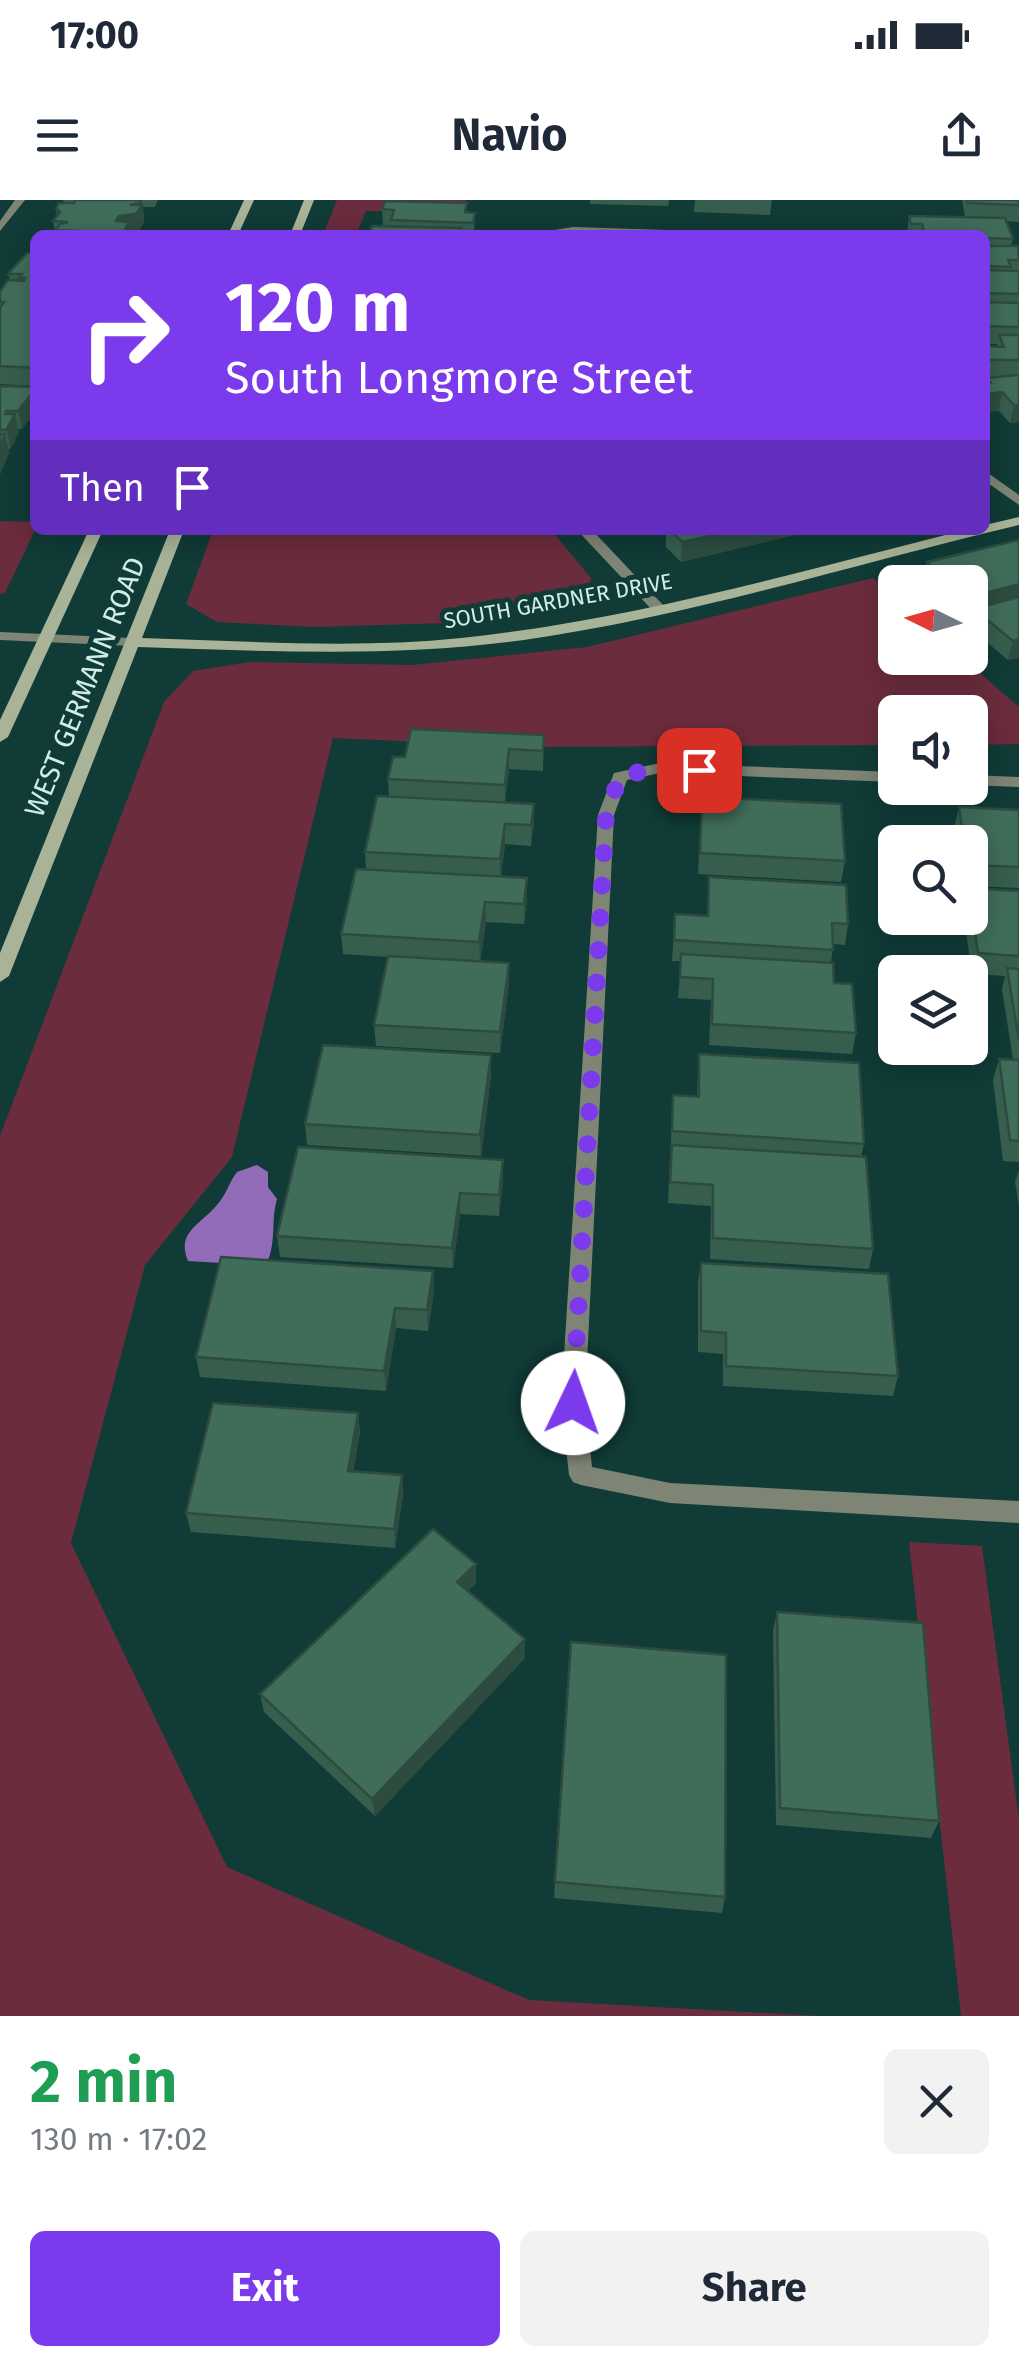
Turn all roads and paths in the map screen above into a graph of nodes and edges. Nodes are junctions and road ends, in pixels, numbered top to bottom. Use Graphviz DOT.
graph roads {
  1 [pos="20,200"];
  2 [pos="249,200"];
  3 [pos="309,200"];
  4 [pos="0,228"];
  5 [pos="235,230"];
  6 [pos="297,230"];
  7 [pos="990,479"];
  8 [pos="1019,501"];
  9 [pos="1019,521"];
  10 [pos="990,528"];
  11 [pos="94,535"];
  12 [pos="175,535"];
  13 [pos="589,535"];
  14 [pos="963,535"];
  15 [pos="658,609"];
  16 [pos="0,636"];
  17 [pos="47,638"];
  18 [pos="132,642"];
  19 [pos="0,737"];
  20 [pos="878,776"];
  21 [pos="988,781"];
  22 [pos="1019,782"];
  23 [pos="0,976"];
  24 [pos="1019,1512"];
  1 -- 4 [label="street"];
  2 -- 5 [label="main road"];
  3 -- 6 [label="main road"];
  7 -- 8 [label="street"];
  9 -- 10 [label="main road, SOUTH GARDNER DRIVE"];
  11 -- 17 [label="main road, WEST GERMANN ROAD"];
  12 -- 18 [label="main road, WEST GERMANN ROAD"];
  13 -- 15 [label="street"];
  14 -- 15 [label="main road, SOUTH GARDNER DRIVE"];
  15 -- 18 [label="main road, SOUTH GARDNER DRIVE"];
  16 -- 17 [label="street"];
  17 -- 18 [label="street"];
  17 -- 19 [label="main road, WEST GERMANN ROAD"];
  18 -- 23 [label="main road, WEST GERMANN ROAD"];
  20 -- 24 [label="street"];
  21 -- 22 [label="street"];
}
